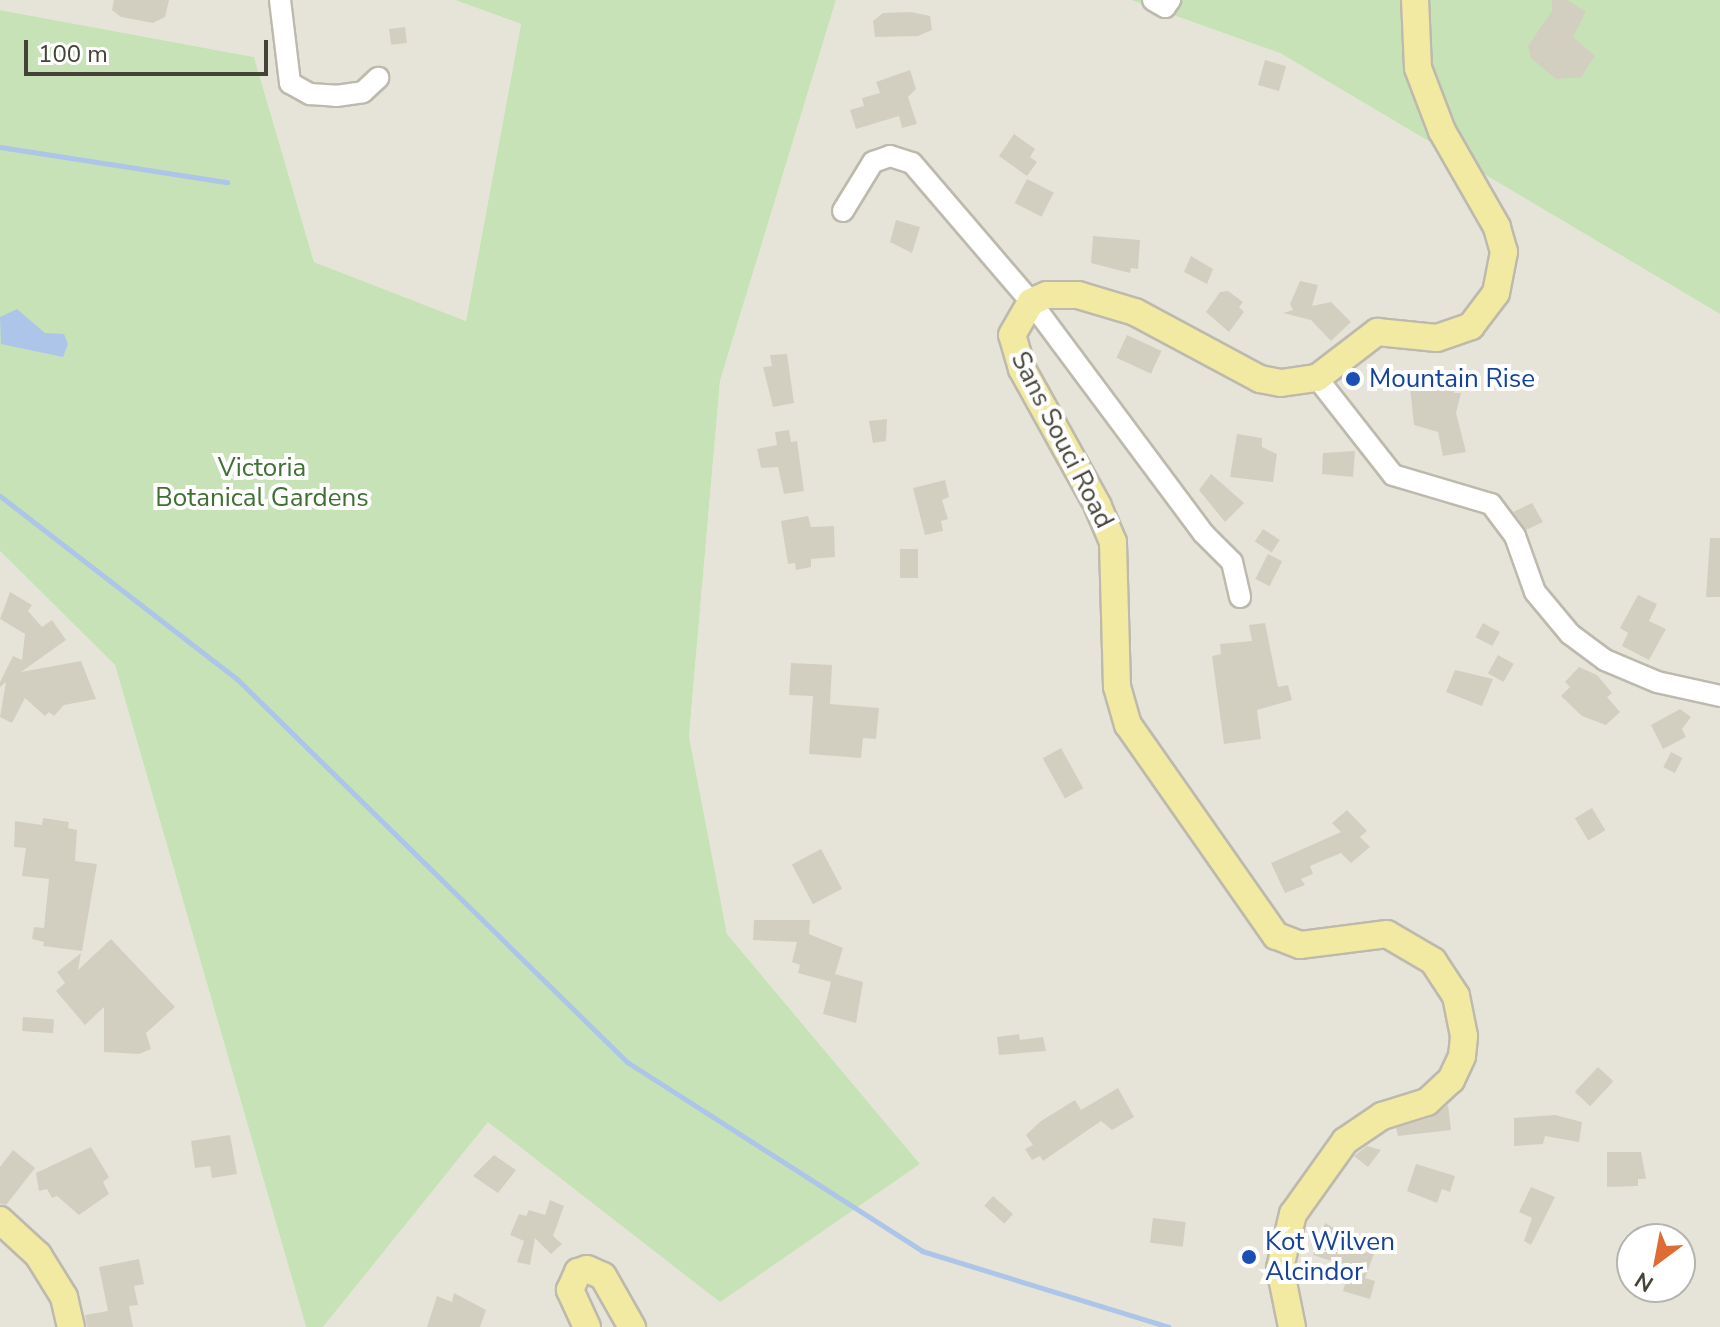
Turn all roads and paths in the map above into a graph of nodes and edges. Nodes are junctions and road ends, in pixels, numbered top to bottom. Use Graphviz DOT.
graph roads {
  1 [pos="280,0"];
  2 [pos="1153,0"];
  3 [pos="1170,0"];
  4 [pos="1415,0"];
  5 [pos="378,78"];
  6 [pos="843,211"];
  7 [pos="1031,302"];
  8 [pos="1317,378"];
  9 [pos="1240,597"];
  10 [pos="1720,696"];
  11 [pos="0,1220"];
  12 [pos="71,1327"];
  13 [pos="587,1327"];
  14 [pos="632,1327"];
  15 [pos="1292,1327"];
  1 -- 5 [label="street"];
  2 -- 3 [label="street"];
  4 -- 8 [label="main road"];
  6 -- 7 [label="street"];
  7 -- 8 [label="main road"];
  7 -- 9 [label="street"];
  7 -- 15 [label="main road, Sans Souci Road"];
  8 -- 10 [label="street"];
  11 -- 12 [label="main road"];
  13 -- 14 [label="main road"];
}
